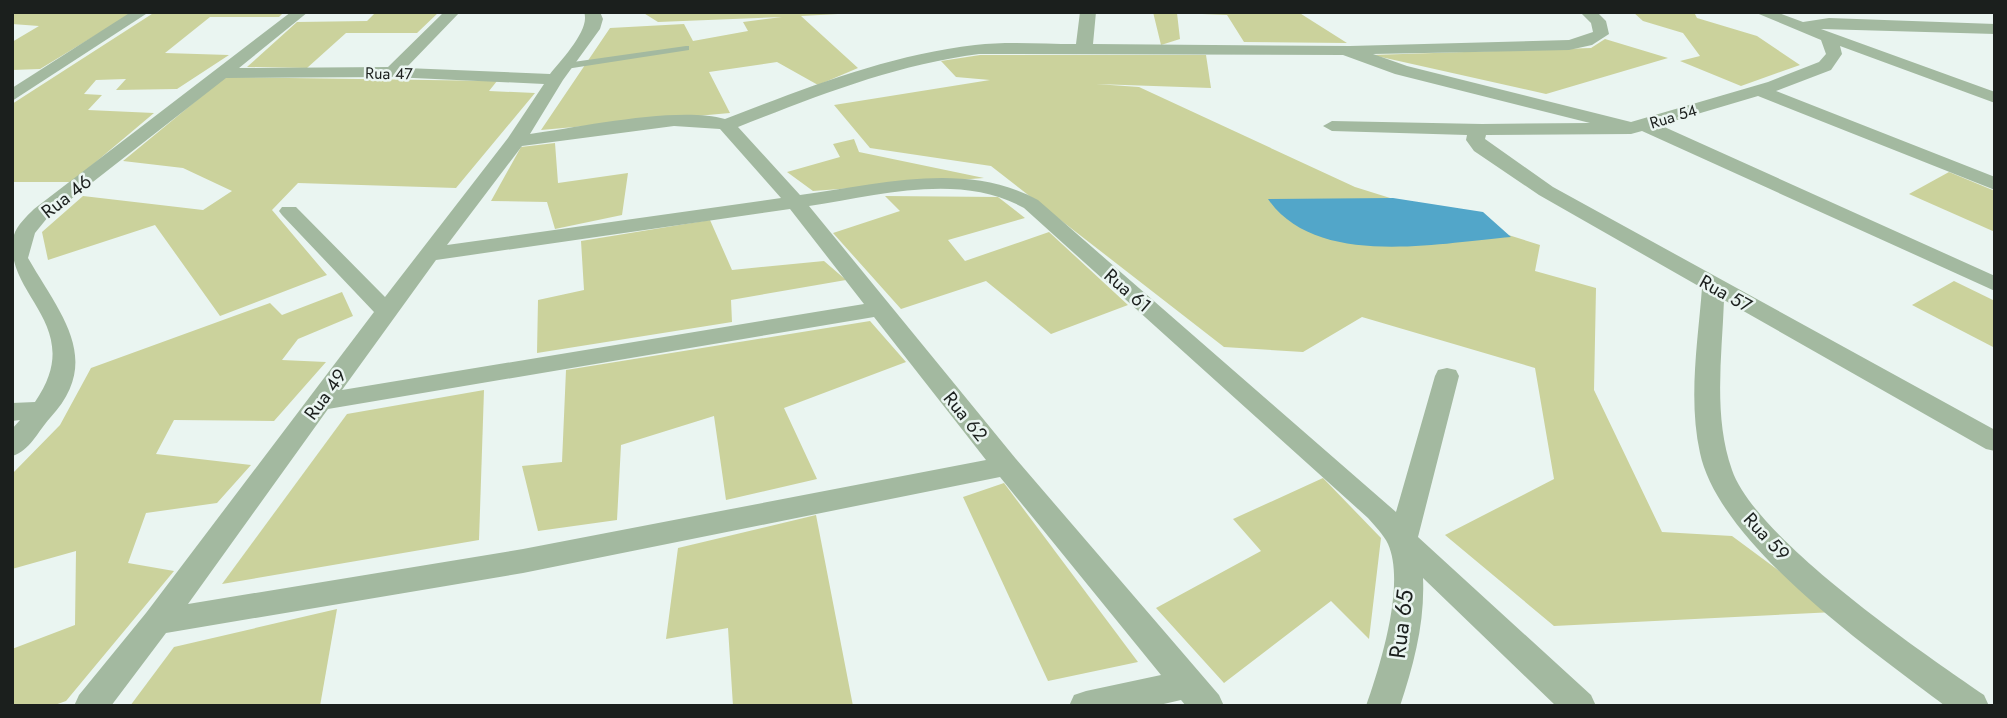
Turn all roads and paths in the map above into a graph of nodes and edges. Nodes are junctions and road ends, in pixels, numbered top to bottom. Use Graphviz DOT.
graph roads {
  1 [pos="142,12"];
  2 [pos="301,12"];
  3 [pos="453,12"];
  4 [pos="592,12"];
  5 [pos="1088,12"];
  6 [pos="1587,12"];
  7 [pos="1761,12"];
  8 [pos="1801,28"];
  9 [pos="1994,29"];
  10 [pos="1829,38"];
  11 [pos="686,48"];
  12 [pos="1084,49"];
  13 [pos="1345,50"];
  14 [pos="393,72"];
  15 [pos="222,73"];
  16 [pos="560,73"];
  17 [pos="1760,90"];
  18 [pos="12,96"];
  19 [pos="1995,98"];
  20 [pos="726,125"];
  21 [pos="1332,126"];
  22 [pos="1638,126"];
  23 [pos="1482,130"];
  24 [pos="516,141"];
  25 [pos="1995,184"];
  26 [pos="794,201"];
  27 [pos="289,211"];
  28 [pos="429,254"];
  29 [pos="1995,284"];
  30 [pos="1713,286"];
  31 [pos="880,309"];
  32 [pos="386,312"];
  33 [pos="1447,376"];
  34 [pos="320,402"];
  35 [pos="44,410"];
  36 [pos="12,412"];
  37 [pos="1995,442"];
  38 [pos="12,447"];
  39 [pos="1006,466"];
  40 [pos="1402,540"];
  41 [pos="158,622"];
  42 [pos="1198,695"];
  43 [pos="91,706"];
  44 [pos="1086,706"];
  45 [pos="1382,706"];
  46 [pos="1579,706"];
  47 [pos="1972,706"];
  1 -- 18 [label="street"];
  2 -- 15 [label="street, Rua 46"];
  3 -- 14 [label="street"];
  4 -- 16 [label="street, Rua 49"];
  5 -- 12 [label="street"];
  6 -- 13 [label="street"];
  7 -- 8 [label="street"];
  8 -- 9 [label="street"];
  8 -- 10 [label="street"];
  10 -- 17 [label="street, Rua 54"];
  10 -- 19 [label="street"];
  11 -- 16 [label="lane"];
  12 -- 13 [label="street"];
  12 -- 20 [label="street"];
  13 -- 22 [label="street"];
  14 -- 15 [label="street, Rua 47"];
  14 -- 16 [label="street, Rua 47"];
  15 -- 35 [label="street, Rua 46"];
  16 -- 24 [label="street, Rua 49"];
  17 -- 22 [label="street, Rua 54"];
  17 -- 25 [label="street"];
  20 -- 24 [label="street"];
  20 -- 26 [label="street, Rua 62"];
  21 -- 23 [label="street, Rua 54"];
  22 -- 23 [label="street, Rua 54"];
  22 -- 29 [label="street"];
  23 -- 30 [label="street, Rua 57"];
  24 -- 28 [label="street, Rua 49"];
  26 -- 28 [label="street, Rua 61"];
  26 -- 31 [label="street, Rua 62"];
  26 -- 40 [label="street, Rua 61"];
  27 -- 32 [label="street"];
  28 -- 32 [label="street, Rua 49"];
  30 -- 37 [label="street, Rua 57"];
  30 -- 47 [label="street, Rua 59"];
  31 -- 34 [label="street"];
  31 -- 39 [label="street, Rua 62"];
  32 -- 34 [label="street, Rua 49"];
  33 -- 40 [label="street"];
  34 -- 41 [label="street, Rua 49"];
  35 -- 36 [label="street"];
  35 -- 38 [label="street, Rua 46"];
  39 -- 41 [label="street"];
  39 -- 42 [label="street, Rua 62"];
  40 -- 45 [label="street, Rua 65"];
  40 -- 46 [label="street, Rua 61"];
  41 -- 43 [label="street, Rua 49"];
  42 -- 44 [label="street"];
}
